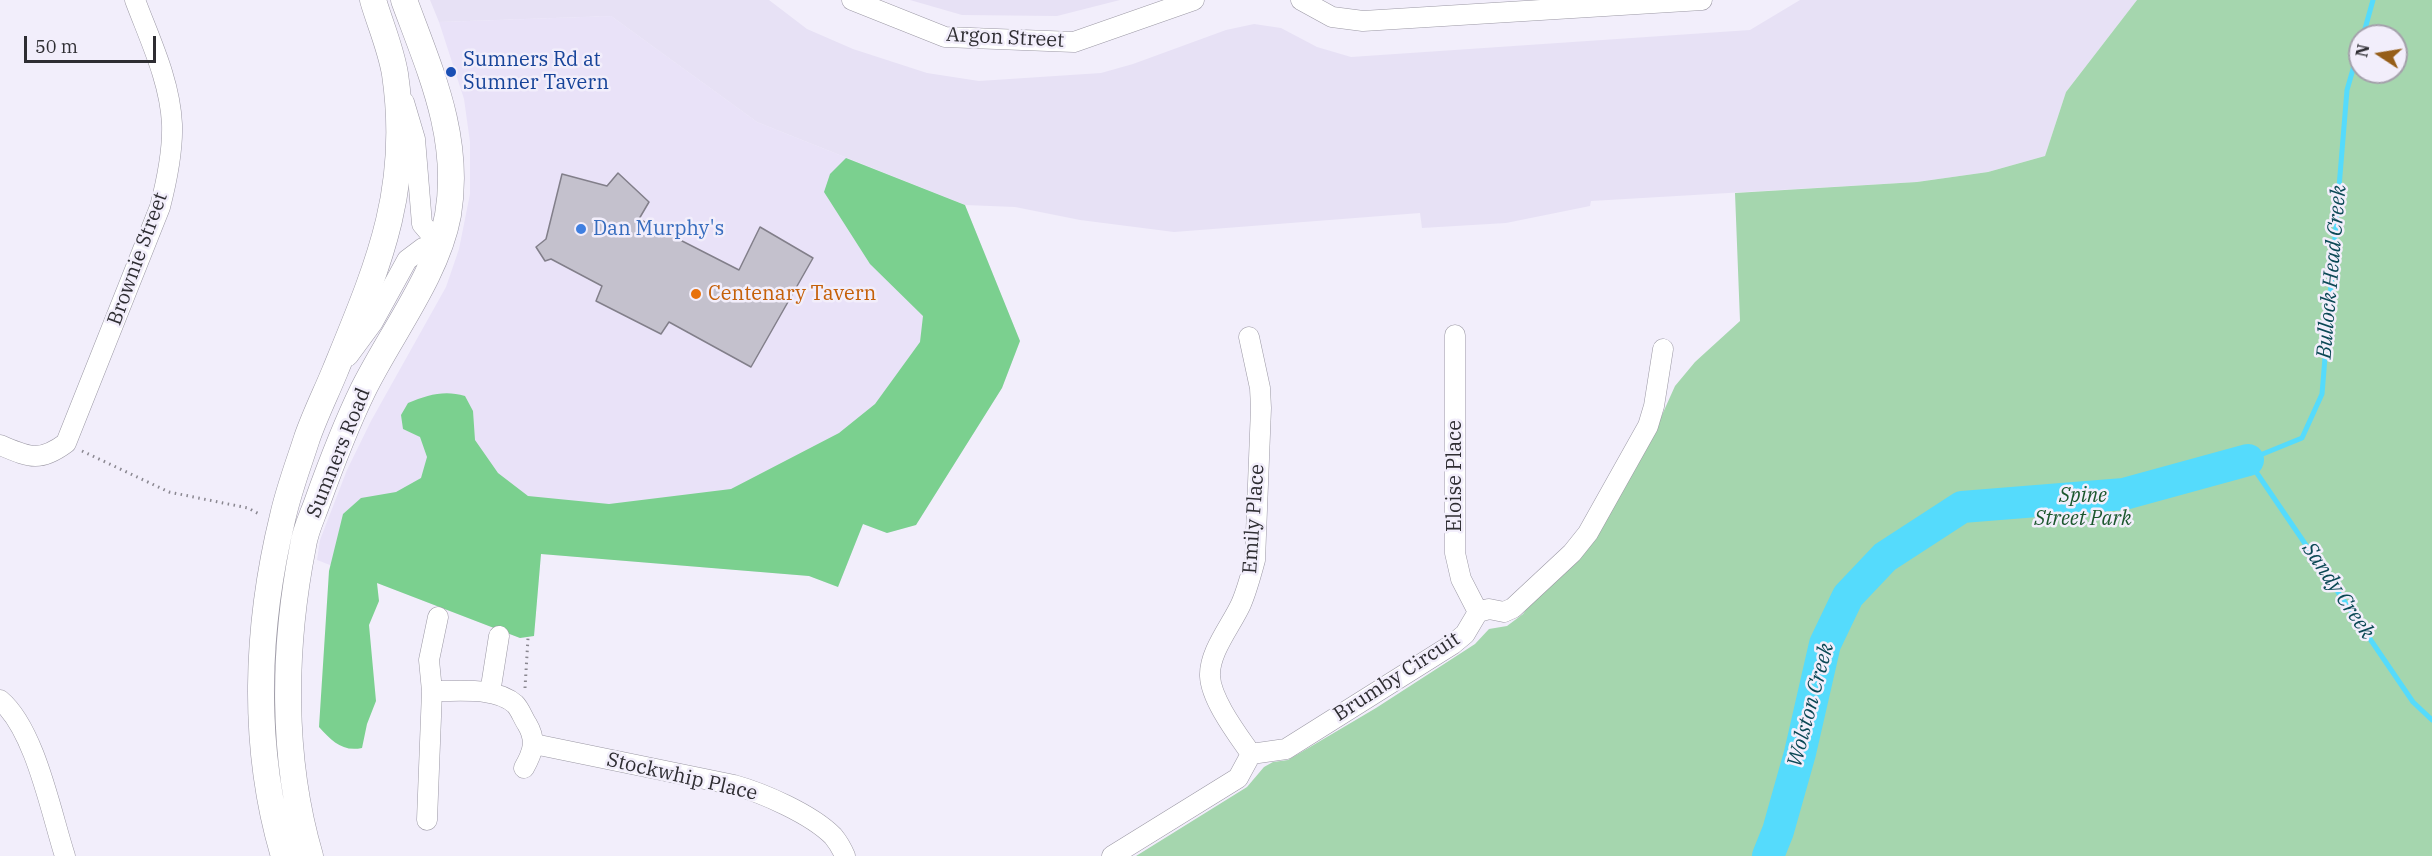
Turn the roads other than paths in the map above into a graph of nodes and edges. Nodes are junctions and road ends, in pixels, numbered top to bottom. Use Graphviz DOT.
graph roads {
  1 [pos="135,0"];
  2 [pos="373,0"];
  3 [pos="404,0"];
  4 [pos="852,0"];
  5 [pos="1194,0"];
  6 [pos="1301,0"];
  7 [pos="1702,0"];
  8 [pos="395,72"];
  9 [pos="439,244"];
  10 [pos="1455,335"];
  11 [pos="1249,337"];
  12 [pos="1663,349"];
  13 [pos="335,372"];
  14 [pos="0,446"];
  15 [pos="1478,612"];
  16 [pos="438,617"];
  17 [pos="499,636"];
  18 [pos="432,691"];
  19 [pos="490,693"];
  20 [pos="0,700"];
  21 [pos="534,744"];
  22 [pos="1251,754"];
  23 [pos="524,768"];
  24 [pos="427,820"];
  25 [pos="65,856"];
  26 [pos="284,856"];
  27 [pos="310,856"];
  28 [pos="845,856"];
  29 [pos="1112,856"];
  1 -- 14 [label="street, Brownie Street"];
  2 -- 8 [label="main road, Sumners Road"];
  3 -- 9 [label="main road, Sumners Road"];
  4 -- 5 [label="street, Argon Street"];
  6 -- 7 [label="street"];
  8 -- 9 [label="street"];
  8 -- 13 [label="main road, Sumners Road"];
  9 -- 13 [label="street"];
  9 -- 27 [label="main road, Sumners Road"];
  10 -- 15 [label="street, Eloise Place"];
  11 -- 22 [label="street, Emily Place"];
  12 -- 15 [label="street"];
  13 -- 26 [label="main road, Sumners Road"];
  15 -- 22 [label="street, Brumby Circuit"];
  16 -- 18 [label="street"];
  17 -- 19 [label="street"];
  18 -- 19 [label="street"];
  18 -- 24 [label="street"];
  19 -- 21 [label="street"];
  20 -- 25 [label="street"];
  21 -- 23 [label="street"];
  21 -- 28 [label="street, Stockwhip Place"];
  22 -- 29 [label="street"];
}
